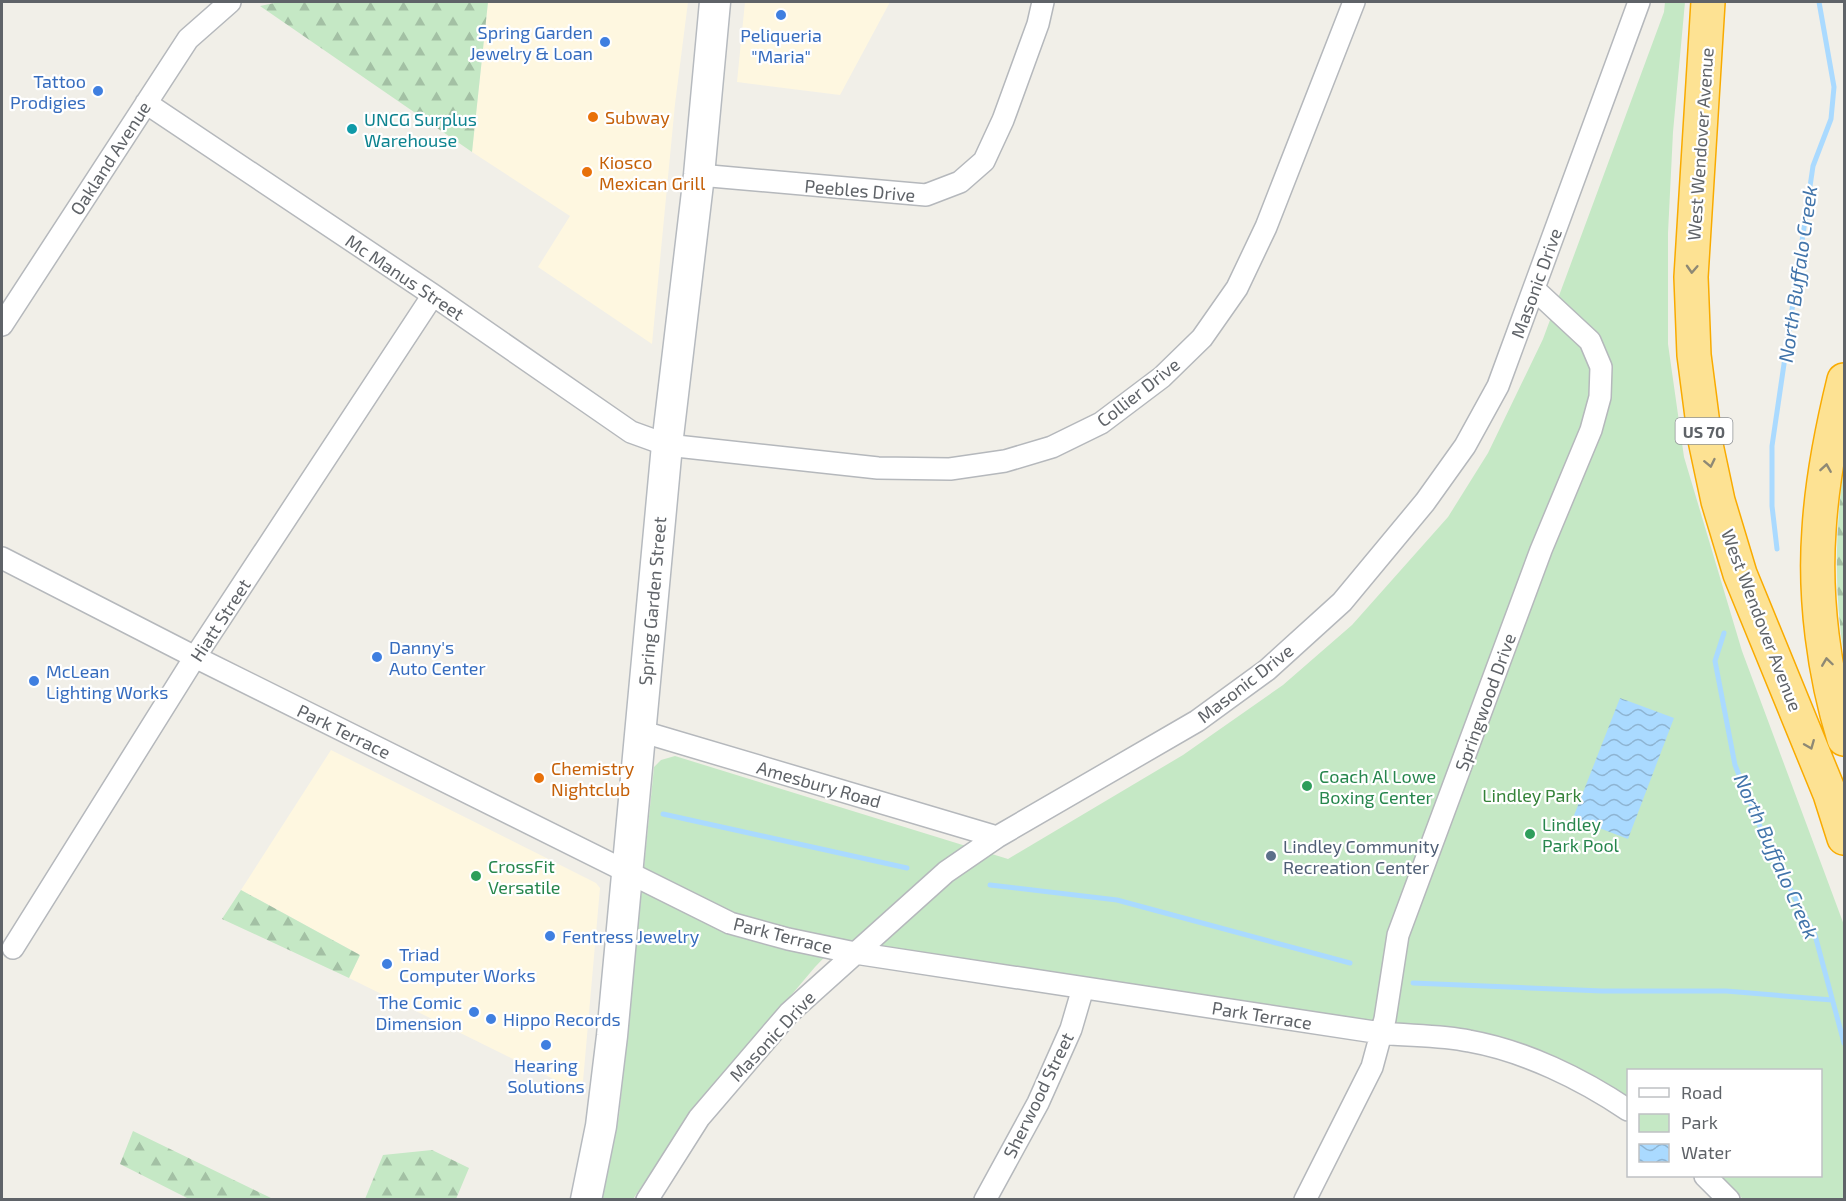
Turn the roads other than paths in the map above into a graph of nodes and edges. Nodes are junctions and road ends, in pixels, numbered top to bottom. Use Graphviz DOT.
graph roads {
  1 [pos="230,2"];
  2 [pos="715,2"];
  3 [pos="1043,2"];
  4 [pos="1354,2"];
  5 [pos="1708,2"];
  6 [pos="1722,2"];
  7 [pos="1639,3"];
  8 [pos="1706,56"];
  9 [pos="146,103"];
  10 [pos="699,175"];
  11 [pos="1534,290"];
  12 [pos="433,295"];
  13 [pos="2,325"];
  14 [pos="1845,380"];
  15 [pos="667,445"];
  16 [pos="2,558"];
  17 [pos="195,657"];
  18 [pos="640,731"];
  19 [pos="1845,739"];
  20 [pos="997,837"];
  21 [pos="1845,838"];
  22 [pos="626,871"];
  23 [pos="14,948"];
  24 [pos="855,953"];
  25 [pos="1083,988"];
  26 [pos="1381,1033"];
  27 [pos="1627,1109"];
  28 [pos="1706,1177"];
  29 [pos="586,1200"];
  30 [pos="647,1200"];
  31 [pos="985,1200"];
  32 [pos="1305,1200"];
  33 [pos="1730,1200"];
  1 -- 9 [label="street, Oakland Avenue"];
  2 -- 10 [label="main road, Spring Garden Street"];
  3 -- 10 [label="street, Peebles Drive"];
  4 -- 15 [label="street, Collier Drive"];
  5 -- 8 [label="highway, West Wendover Avenue / US 70"];
  6 -- 8 [label="highway"];
  7 -- 11 [label="street, Masonic Drive"];
  8 -- 21 [label="highway, West Wendover Avenue / US 70, one-way"];
  9 -- 12 [label="street, Mc Manus Street"];
  9 -- 13 [label="street, Oakland Avenue"];
  10 -- 15 [label="main road, Spring Garden Street"];
  11 -- 20 [label="street, Masonic Drive"];
  11 -- 26 [label="street, Springwood Drive"];
  12 -- 15 [label="street, Mc Manus Street"];
  12 -- 17 [label="street, Hiatt Street"];
  19 -- 14 [label="highway, one-way"];
  15 -- 18 [label="main road, Spring Garden Street"];
  16 -- 17 [label="street, Park Terrace"];
  17 -- 22 [label="street, Park Terrace"];
  17 -- 23 [label="street, Hiatt Street"];
  18 -- 20 [label="street, Amesbury Road"];
  18 -- 22 [label="main road, Spring Garden Street"];
  20 -- 24 [label="street, Masonic Drive"];
  22 -- 24 [label="street, Park Terrace"];
  22 -- 29 [label="main road, Spring Garden Street"];
  24 -- 25 [label="street, Park Terrace"];
  24 -- 30 [label="street, Masonic Drive"];
  25 -- 26 [label="street, Park Terrace"];
  25 -- 31 [label="street, Sherwood Street"];
  26 -- 27 [label="street, Park Terrace"];
  26 -- 32 [label="street, Springwood Drive"];
  28 -- 33 [label="street"];
}
